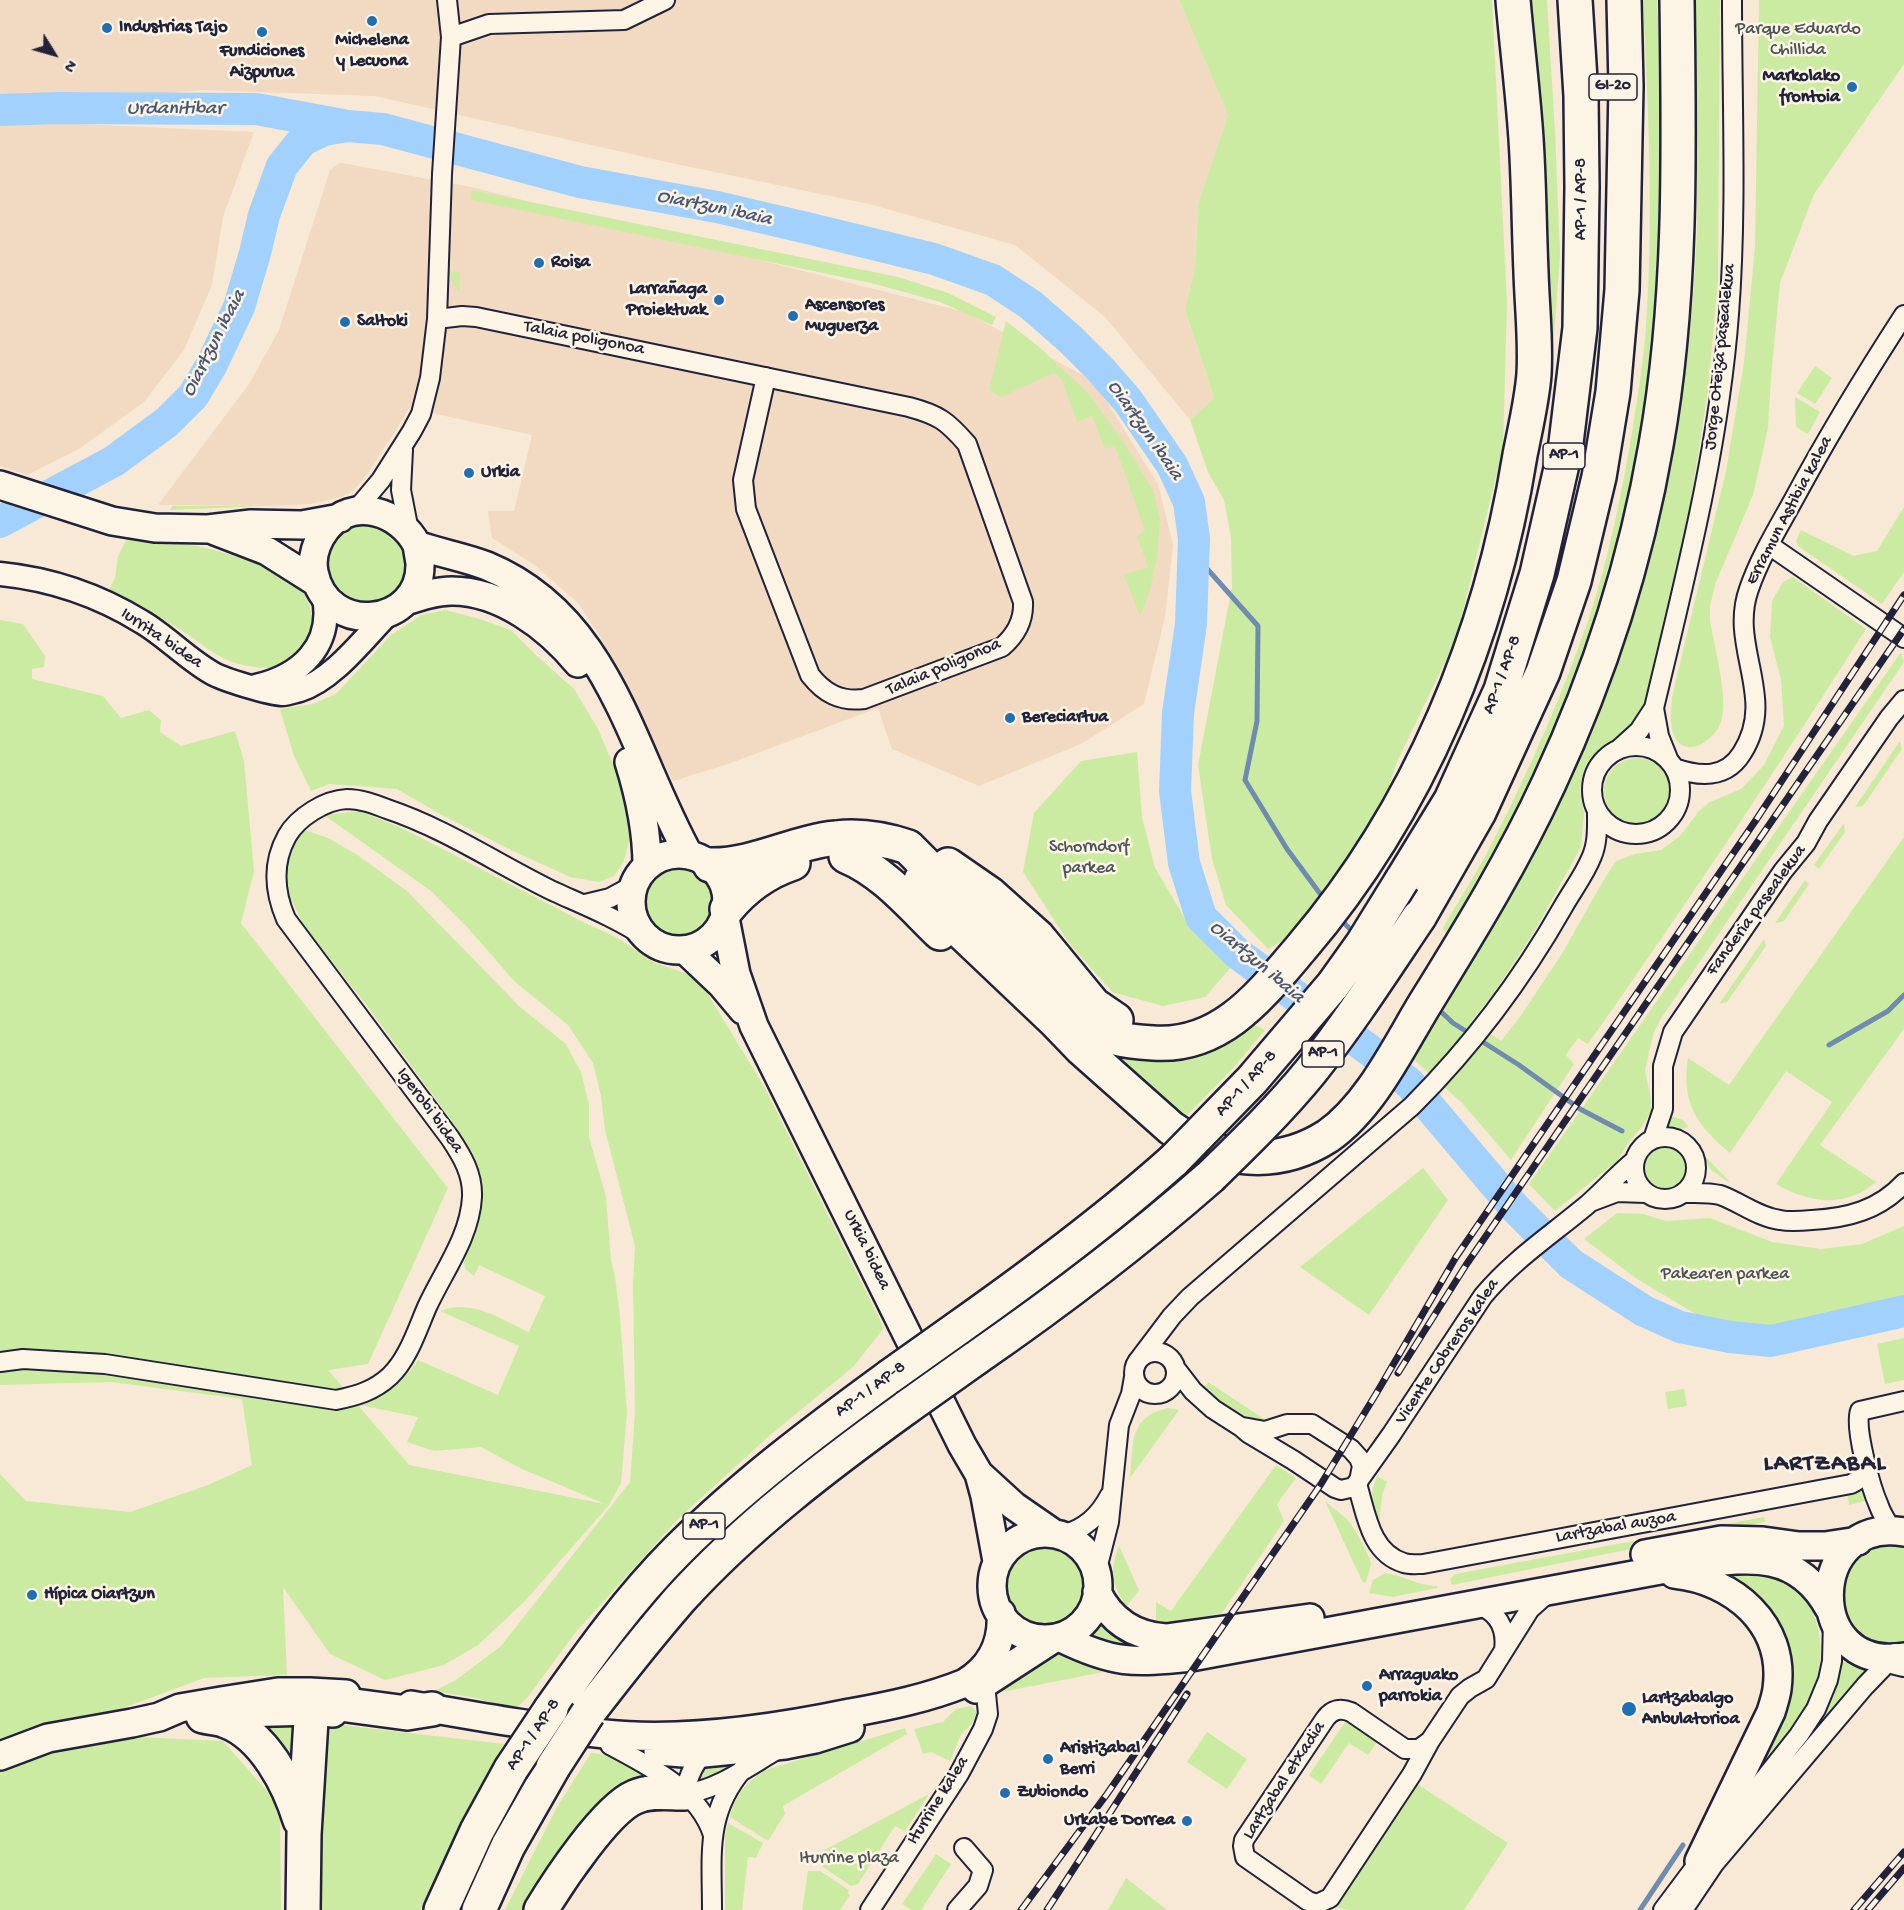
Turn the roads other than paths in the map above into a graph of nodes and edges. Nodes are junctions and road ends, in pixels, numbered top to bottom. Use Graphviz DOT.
graph roads {
  1 [pos="447,0"];
  2 [pos="665,0"];
  3 [pos="1513,0"];
  4 [pos="1575,0"];
  5 [pos="1606,0"];
  6 [pos="1624,0"];
  7 [pos="1667,0"];
  8 [pos="1677,0"];
  9 [pos="1732,0"];
  10 [pos="451,37"];
  11 [pos="1677,147"];
  12 [pos="1624,175"];
  13 [pos="1904,315"];
  14 [pos="437,319"];
  15 [pos="766,376"];
  16 [pos="403,447"];
  17 [pos="5,487"];
  18 [pos="347,515"];
  19 [pos="208,529"];
  20 [pos="413,538"];
  21 [pos="1769,545"];
  22 [pos="0,574"];
  23 [pos="320,590"];
  24 [pos="397,607"];
  25 [pos="1904,638"];
  26 [pos="252,687"];
  27 [pos="1904,700"];
  28 [pos="1654,708"];
  29 [pos="1618,750"];
  30 [pos="1671,765"];
  31 [pos="1709,775"];
  32 [pos="1676,809"];
  33 [pos="1597,811"];
  34 [pos="1629,834"];
  35 [pos="908,847"];
  36 [pos="846,855"];
  37 [pos="1592,856"];
  38 [pos="699,860"];
  39 [pos="640,876"];
  40 [pos="585,904"];
  41 [pos="726,914"];
  42 [pos="645,937"];
  43 [pos="685,950"];
  44 [pos="1061,1015"];
  45 [pos="754,1026"];
  46 [pos="1193,1041"];
  47 [pos="1082,1049"];
  48 [pos="1653,1139"];
  49 [pos="1634,1161"];
  50 [pos="1904,1183"];
  51 [pos="1645,1192"];
  52 [pos="1683,1193"];
  53 [pos="1589,1203"];
  54 [pos="1168,1323"];
  55 [pos="1141,1357"];
  56 [pos="0,1362"];
  57 [pos="1173,1363"];
  58 [pos="1134,1377"];
  59 [pos="1159,1394"];
  60 [pos="1904,1401"];
  61 [pos="1213,1409"];
  62 [pos="1124,1410"];
  63 [pos="1305,1424"];
  64 [pos="1241,1427"];
  65 [pos="1389,1438"];
  66 [pos="1351,1449"];
  67 [pos="1293,1460"];
  68 [pos="1865,1461"];
  69 [pos="979,1474"];
  70 [pos="1352,1486"];
  71 [pos="1111,1494"];
  72 [pos="1898,1532"];
  73 [pos="1058,1534"];
  74 [pos="1858,1541"];
  75 [pos="997,1561"];
  76 [pos="1640,1573"];
  77 [pos="1097,1587"];
  78 [pos="1556,1589"];
  79 [pos="1476,1604"];
  80 [pos="1001,1613"];
  81 [pos="1831,1614"];
  82 [pos="1057,1639"];
  83 [pos="1504,1650"];
  84 [pos="1899,1659"];
  85 [pos="985,1684"];
  86 [pos="432,1709"];
  87 [pos="314,1711"];
  88 [pos="203,1716"];
  89 [pos="159,1717"];
  90 [pos="764,1728"];
  91 [pos="1430,1742"];
  92 [pos="610,1745"];
  93 [pos="785,1745"];
  94 [pos="704,1752"];
  95 [pos="0,1756"];
  96 [pos="743,1769"];
  97 [pos="685,1793"];
  98 [pos="303,1834"];
  99 [pos="713,1835"];
  100 [pos="964,1848"];
  101 [pos="1699,1861"];
  102 [pos="303,1910"];
  103 [pos="441,1910"];
  104 [pos="479,1910"];
  105 [pos="541,1910"];
  106 [pos="712,1910"];
  107 [pos="870,1910"];
  108 [pos="957,1910"];
  109 [pos="1663,1910"];
  110 [pos="1683,1910"];
  1 -- 10 [label="street"];
  2 -- 10 [label="street"];
  3 -- 46 [label="highway"];
  4 -- 103 [label="highway, AP-1 / AP-8 / AP-1, bridge"];
  5 -- 12 [label="highway, GI-20"];
  6 -- 12 [label="highway, AP-1 / AP-8 / AP-1"];
  7 -- 11 [label="highway"];
  8 -- 11 [label="highway"];
  9 -- 28 [label="street, Jorge Oteiza pasealekua"];
  10 -- 14 [label="street"];
  11 -- 47 [label="highway"];
  12 -- 104 [label="highway, AP-1 / AP-8 / AP-1, bridge"];
  13 -- 21 [label="street, Erramun Astibia kalea"];
  14 -- 15 [label="street, Talaia poligonoa"];
  14 -- 16 [label="street"];
  15 -- 15 [label="street, Talaia poligonoa"];
  16 -- 18 [label="street"];
  16 -- 20 [label="street"];
  17 -- 19 [label="main road"];
  18 -- 19 [label="main road"];
  18 -- 20 [label="main road"];
  18 -- 23 [label="main road"];
  19 -- 23 [label="main road"];
  20 -- 24 [label="main road"];
  20 -- 38 [label="main road"];
  21 -- 25 [label="street"];
  21 -- 31 [label="street, Erramun Astibia kalea"];
  22 -- 26 [label="street, Iurrita bidea"];
  23 -- 24 [label="main road"];
  23 -- 26 [label="street"];
  24 -- 26 [label="street, Iurrita bidea"];
  24 -- 39 [label="main road"];
  27 -- 48 [label="street, Fanderia pasealekua"];
  28 -- 29 [label="street, Jorge Oteiza pasealekua"];
  28 -- 30 [label="street, Jorge Oteiza pasealekua"];
  29 -- 30 [label="street"];
  29 -- 33 [label="street"];
  30 -- 31 [label="street"];
  30 -- 32 [label="street"];
  31 -- 32 [label="street, Erramun Astibia kalea"];
  32 -- 34 [label="street"];
  33 -- 34 [label="street"];
  33 -- 37 [label="street"];
  34 -- 37 [label="street"];
  35 -- 38 [label="highway"];
  35 -- 44 [label="highway"];
  35 -- 46 [label="highway"];
  36 -- 41 [label="highway"];
  36 -- 44 [label="highway"];
  36 -- 47 [label="highway"];
  37 -- 54 [label="street"];
  38 -- 39 [label="main road"];
  38 -- 41 [label="main road"];
  39 -- 40 [label="street"];
  39 -- 42 [label="main road"];
  40 -- 42 [label="street, Igerobi bidea"];
  40 -- 56 [label="street, Igerobi bidea"];
  41 -- 43 [label="main road"];
  41 -- 45 [label="main road, Urkia bidea"];
  42 -- 43 [label="main road"];
  43 -- 45 [label="main road, Urkia bidea"];
  44 -- 46 [label="highway"];
  44 -- 47 [label="highway"];
  45 -- 69 [label="main road, Urkia bidea"];
  48 -- 49 [label="street"];
  48 -- 52 [label="street"];
  49 -- 51 [label="street"];
  49 -- 53 [label="street, Vicente Cobreros kalea"];
  50 -- 52 [label="street"];
  51 -- 52 [label="street"];
  51 -- 53 [label="street, Vicente Cobreros kalea"];
  53 -- 65 [label="street, Vicente Cobreros kalea"];
  54 -- 55 [label="street"];
  54 -- 57 [label="street"];
  55 -- 57 [label="street"];
  55 -- 58 [label="street"];
  57 -- 59 [label="street"];
  57 -- 61 [label="street"];
  58 -- 59 [label="street"];
  58 -- 62 [label="street"];
  59 -- 61 [label="street"];
  59 -- 62 [label="street"];
  60 -- 68 [label="street"];
  61 -- 64 [label="street"];
  62 -- 71 [label="street"];
  63 -- 64 [label="street"];
  63 -- 66 [label="street"];
  63 -- 67 [label="street"];
  64 -- 67 [label="street"];
  65 -- 66 [label="street"];
  65 -- 70 [label="street, Vicente Cobreros kalea"];
  66 -- 70 [label="street, Lartzabal auzoa"];
  67 -- 70 [label="street"];
  68 -- 70 [label="street, Lartzabal auzoa"];
  68 -- 72 [label="street"];
  69 -- 73 [label="main road, Urkia bidea"];
  69 -- 75 [label="main road, Urkia bidea"];
  71 -- 73 [label="street"];
  71 -- 77 [label="street"];
  72 -- 74 [label="main road"];
  73 -- 75 [label="main road"];
  73 -- 77 [label="main road"];
  74 -- 77 [label="main road"];
  74 -- 81 [label="main road"];
  75 -- 80 [label="main road"];
  76 -- 78 [label="main road"];
  76 -- 81 [label="main road"];
  76 -- 101 [label="main road"];
  77 -- 82 [label="main road"];
  78 -- 79 [label="main road"];
  78 -- 83 [label="street, Lartzabal etxadia"];
  79 -- 82 [label="main road"];
  79 -- 83 [label="street"];
  80 -- 82 [label="main road"];
  80 -- 90 [label="main road"];
  81 -- 84 [label="main road"];
  81 -- 101 [label="street"];
  82 -- 85 [label="main road"];
  83 -- 91 [label="street, Lartzabal etxadia"];
  84 -- 110 [label="street"];
  85 -- 93 [label="main road"];
  85 -- 107 [label="street, Iturrine kalea"];
  86 -- 87 [label="highway"];
  86 -- 89 [label="main road"];
  86 -- 90 [label="main road"];
  87 -- 88 [label="main road"];
  87 -- 92 [label="main road"];
  87 -- 98 [label="highway"];
  88 -- 89 [label="main road"];
  88 -- 98 [label="highway"];
  89 -- 95 [label="main road"];
  90 -- 94 [label="street"];
  91 -- 91 [label="street, Lartzabal etxadia"];
  92 -- 94 [label="main road"];
  92 -- 97 [label="street"];
  93 -- 94 [label="main road"];
  93 -- 96 [label="street"];
  94 -- 97 [label="street"];
  96 -- 97 [label="street"];
  96 -- 99 [label="street"];
  97 -- 99 [label="street"];
  97 -- 105 [label="highway"];
  98 -- 102 [label="highway"];
  99 -- 106 [label="street"];
  100 -- 108 [label="street"];
  101 -- 109 [label="street"];
}
